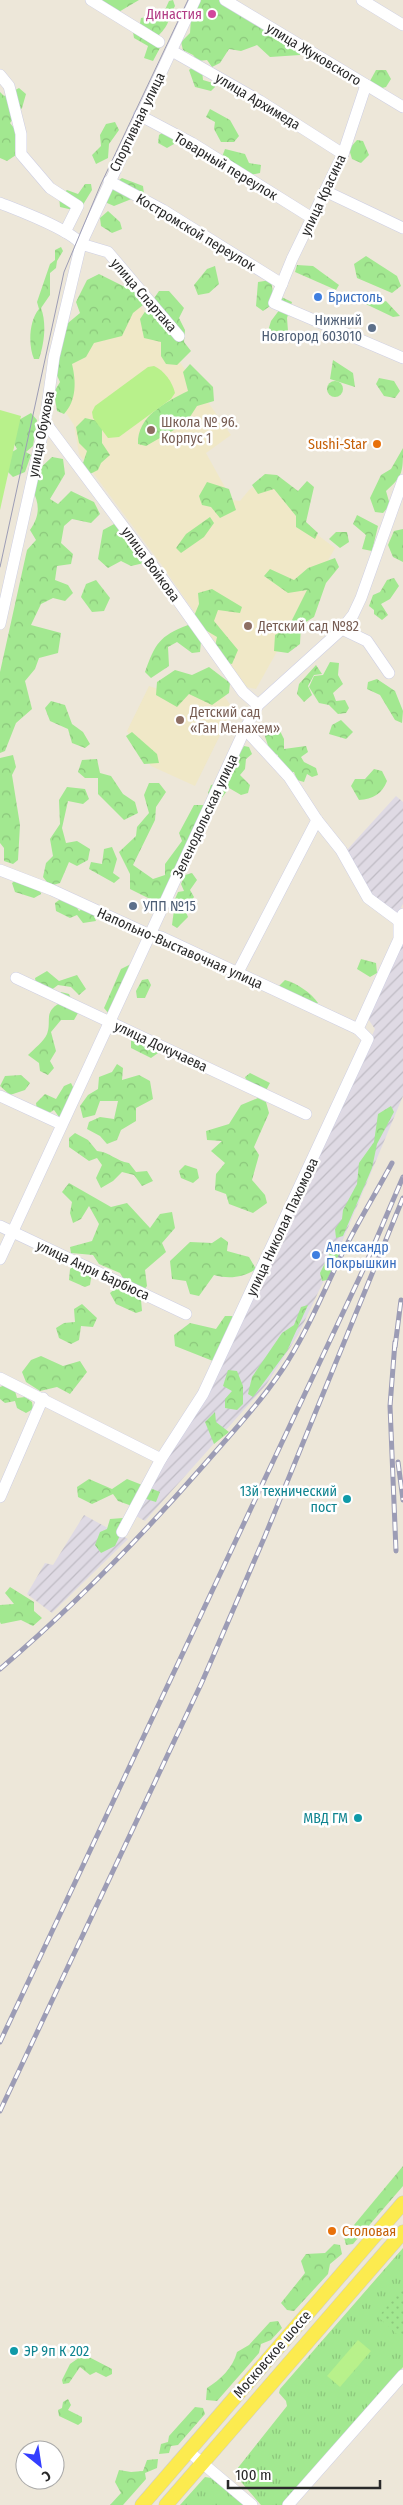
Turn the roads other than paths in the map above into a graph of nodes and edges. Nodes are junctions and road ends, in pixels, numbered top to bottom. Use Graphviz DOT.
graph roads {
  1 [pos="90,0"];
  2 [pos="195,0"];
  3 [pos="225,0"];
  4 [pos="362,0"];
  5 [pos="403,25"];
  6 [pos="159,42"];
  7 [pos="172,51"];
  8 [pos="0,75"];
  9 [pos="366,85"];
  10 [pos="403,107"];
  11 [pos="139,115"];
  12 [pos="343,154"];
  13 [pos="109,181"];
  14 [pos="325,191"];
  15 [pos="0,203"];
  16 [pos="312,218"];
  17 [pos="403,228"];
  18 [pos="65,232"];
  19 [pos="81,244"];
  20 [pos="282,284"];
  21 [pos="179,336"];
  22 [pos="403,358"];
  23 [pos="45,422"];
  24 [pos="403,480"];
  25 [pos="400,498"];
  26 [pos="0,624"];
  27 [pos="342,629"];
  28 [pos="389,674"];
  29 [pos="258,704"];
  30 [pos="245,729"];
  31 [pos="317,820"];
  32 [pos="0,870"];
  33 [pos="401,918"];
  34 [pos="150,935"];
  35 [pos="238,972"];
  36 [pos="16,978"];
  37 [pos="108,1022"];
  38 [pos="358,1029"];
  39 [pos="0,1096"];
  40 [pos="306,1114"];
  41 [pos="61,1124"];
  42 [pos="0,1226"];
  43 [pos="12,1232"];
  44 [pos="0,1259"];
  45 [pos="186,1314"];
  46 [pos="0,1378"];
  47 [pos="43,1398"];
  48 [pos="161,1459"];
  49 [pos="0,1497"];
  50 [pos="122,1532"];
  51 [pos="403,2203"];
  52 [pos="403,2232"];
  53 [pos="403,2375"];
  54 [pos="188,2451"];
  55 [pos="202,2463"];
  56 [pos="142,2505"];
  57 [pos="166,2505"];
  58 [pos="252,2505"];
  59 [pos="288,2505"];
  1 -- 6 [label="street"];
  2 -- 7 [label="street, Спортивная улица"];
  3 -- 9 [label="street, улица Жуковского"];
  4 -- 5 [label="street"];
  7 -- 11 [label="street, Спортивная улица"];
  7 -- 12 [label="street, улица Архимеда"];
  8 -- 18 [label="street"];
  9 -- 10 [label="street, улица Жуковского"];
  9 -- 12 [label="street, улица Красина"];
  11 -- 13 [label="street, Спортивная улица"];
  11 -- 16 [label="street, Товарный переулок"];
  12 -- 14 [label="street, улица Красина"];
  13 -- 19 [label="street, Спортивная улица"];
  13 -- 20 [label="street, Костромской переулок"];
  14 -- 16 [label="street, улица Красина"];
  14 -- 17 [label="street"];
  15 -- 18 [label="street"];
  16 -- 20 [label="street, улица Красина"];
  18 -- 19 [label="street"];
  19 -- 21 [label="street, улица Спартака"];
  19 -- 23 [label="street, улица Обухова"];
  20 -- 22 [label="street, улица Красина"];
  23 -- 26 [label="street, улица Обухова"];
  23 -- 29 [label="street, улица Войкова"];
  24 -- 25 [label="street, Зеленодольская улица"];
  25 -- 27 [label="street, Зеленодольская улица"];
  27 -- 28 [label="street"];
  27 -- 29 [label="street, Зеленодольская улица"];
  29 -- 30 [label="street, Зеленодольская улица"];
  30 -- 31 [label="street"];
  30 -- 34 [label="street, Зеленодольская улица"];
  31 -- 33 [label="street"];
  31 -- 35 [label="street"];
  32 -- 34 [label="street, Напольно-Выставочная улица"];
  33 -- 38 [label="street"];
  34 -- 35 [label="street, Напольно-Выставочная улица"];
  34 -- 37 [label="street, Зеленодольская улица"];
  35 -- 38 [label="street, Напольно-Выставочная улица"];
  36 -- 37 [label="street, улица Докучаева"];
  37 -- 40 [label="street, улица Докучаева"];
  37 -- 41 [label="street, Зеленодольская улица"];
  38 -- 48 [label="street, улица Николая Пахомова"];
  39 -- 41 [label="street"];
  41 -- 43 [label="street, Зеленодольская улица"];
  42 -- 43 [label="street, улица Анри Барбюса"];
  43 -- 44 [label="street, Зеленодольская улица"];
  43 -- 45 [label="street, улица Анри Барбюса"];
  46 -- 47 [label="street"];
  47 -- 48 [label="street"];
  47 -- 49 [label="street"];
  48 -- 50 [label="street, улица Николая Пахомова"];
  51 -- 54 [label="main road, Московское шоссе"];
  52 -- 55 [label="main road, Московское шоссе"];
  53 -- 59 [label="street"];
  54 -- 55 [label="street"];
  54 -- 56 [label="main road, Московское шоссе"];
  55 -- 57 [label="main road, Московское шоссе"];
  55 -- 58 [label="street"];
}
